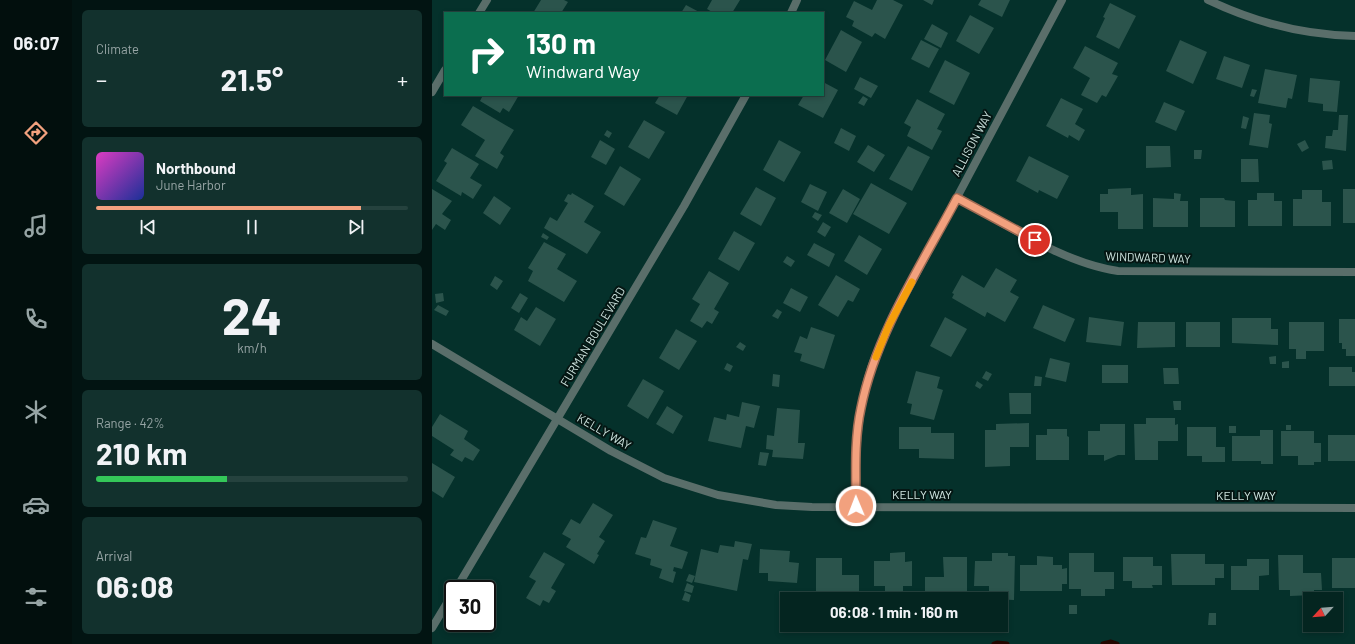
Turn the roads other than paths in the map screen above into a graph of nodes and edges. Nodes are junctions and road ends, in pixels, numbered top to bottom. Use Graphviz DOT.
graph roads {
  1 [pos="487,0"];
  2 [pos="798,0"];
  3 [pos="1062,0"];
  4 [pos="1208,0"];
  5 [pos="480,12"];
  6 [pos="791,12"];
  7 [pos="1355,36"];
  8 [pos="444,72"];
  9 [pos="432,92"];
  10 [pos="745,96"];
  11 [pos="957,198"];
  12 [pos="1355,272"];
  13 [pos="432,344"];
  14 [pos="558,420"];
  15 [pos="856,506"];
  16 [pos="1355,508"];
  17 [pos="461,580"];
  18 [pos="444,608"];
  19 [pos="432,628"];
  1 -- 5 [label="street"];
  2 -- 6 [label="street"];
  3 -- 11 [label="street, ALLISON WAY"];
  4 -- 7 [label="street"];
  8 -- 9 [label="street"];
  10 -- 14 [label="street, FURMAN BOULEVARD"];
  11 -- 12 [label="street, WINDWARD WAY"];
  11 -- 15 [label="street, ALLISON WAY"];
  13 -- 14 [label="street, KELLY WAY"];
  14 -- 15 [label="street, KELLY WAY"];
  14 -- 17 [label="street, FURMAN BOULEVARD"];
  15 -- 16 [label="street, KELLY WAY"];
  18 -- 19 [label="street"];
}
